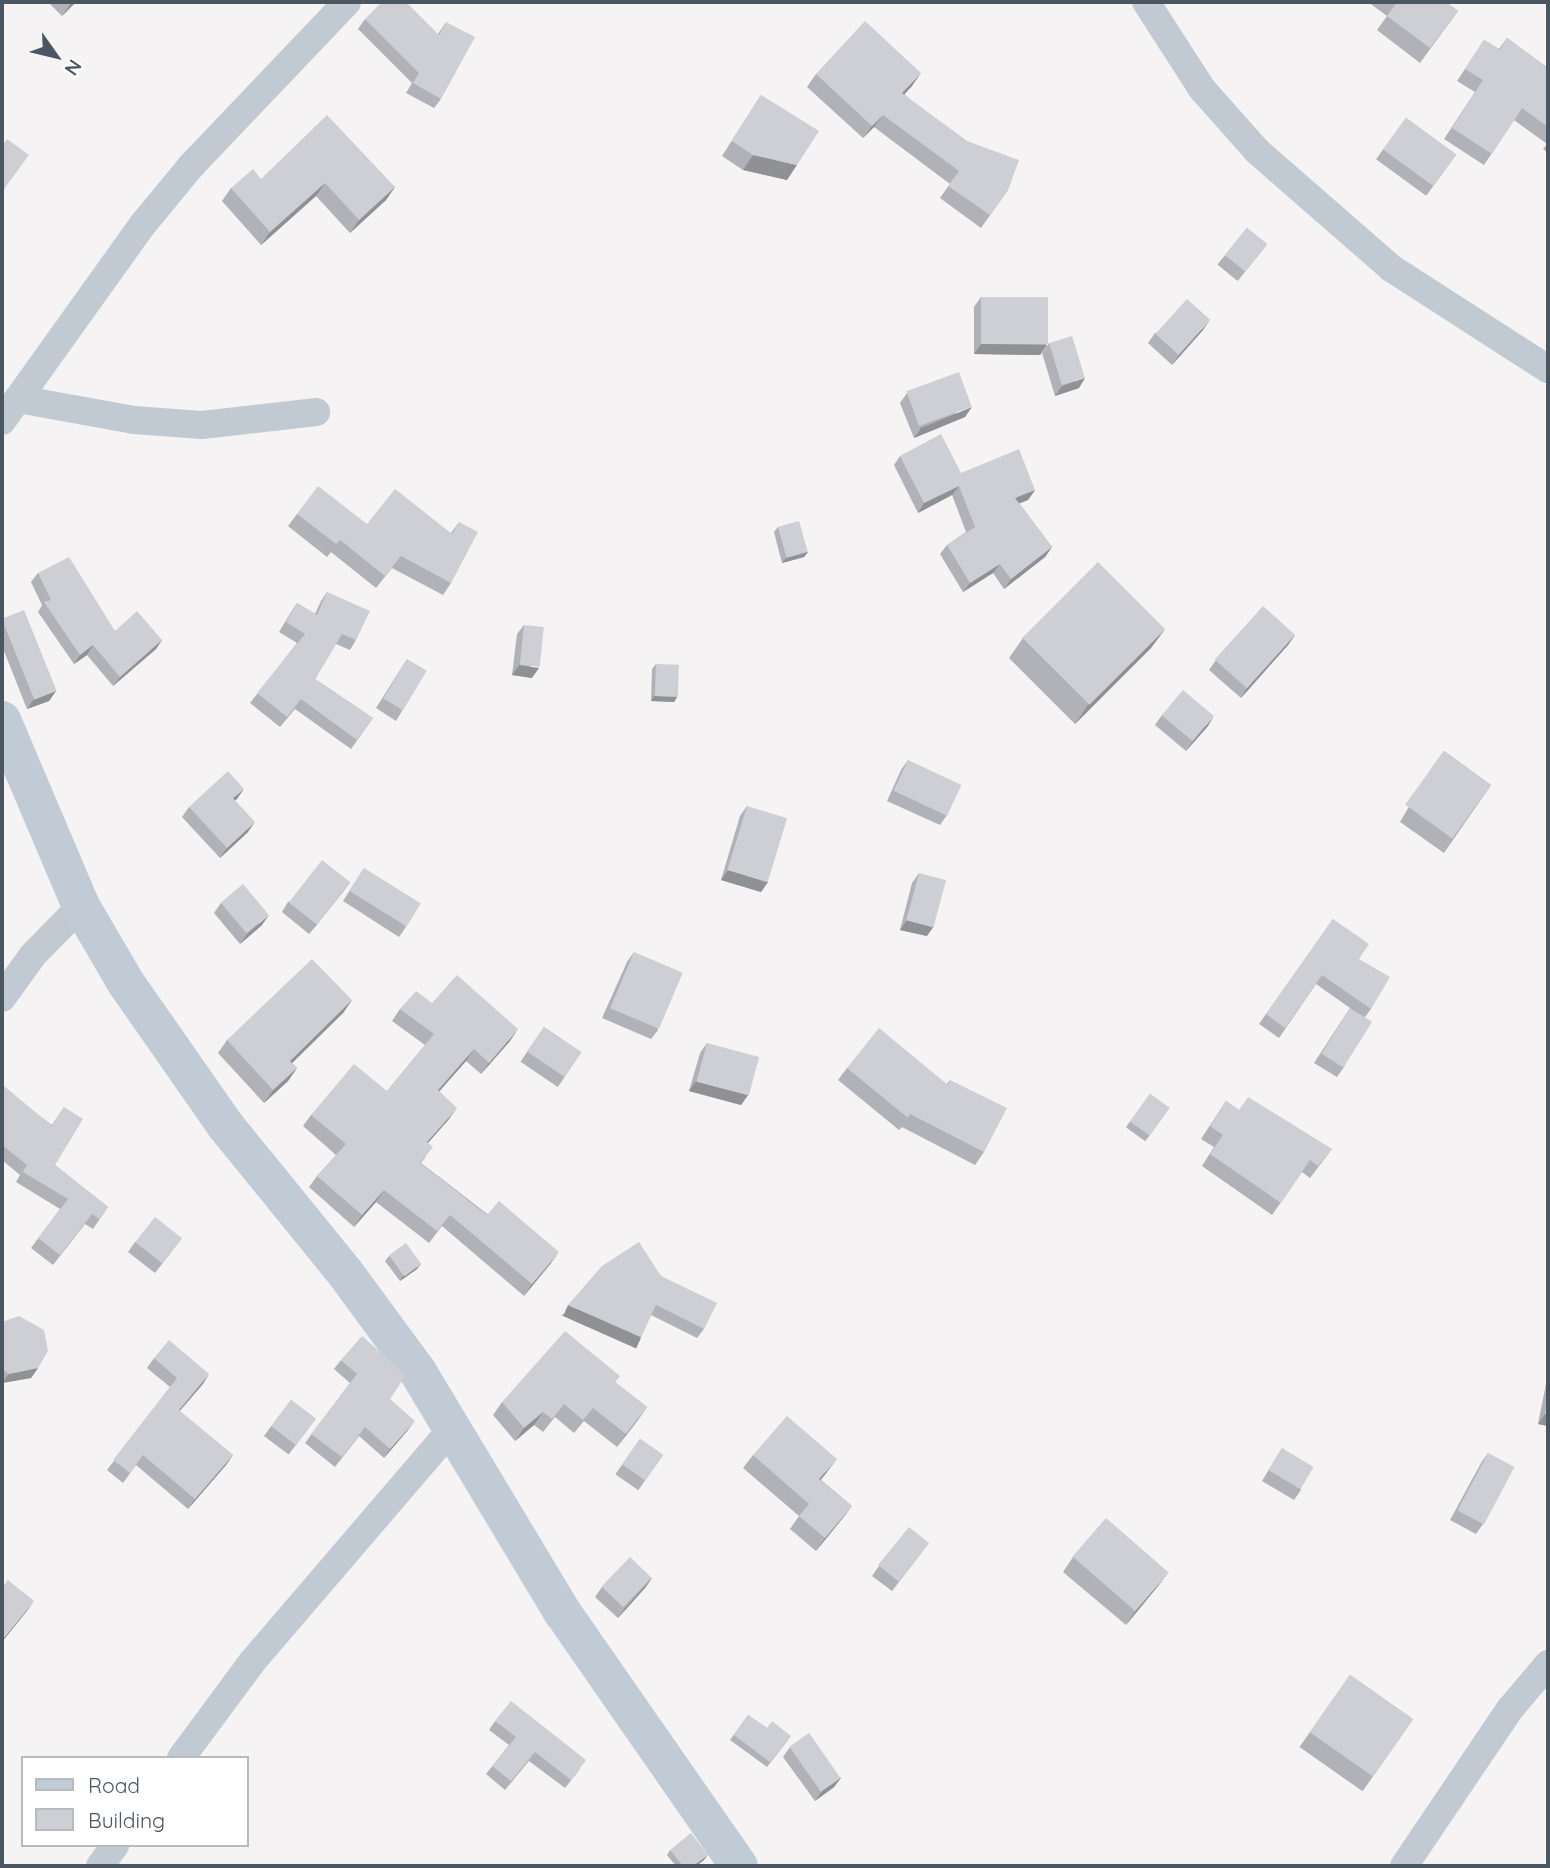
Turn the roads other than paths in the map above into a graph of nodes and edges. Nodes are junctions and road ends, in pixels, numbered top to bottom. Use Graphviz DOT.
graph roads {
  1 [pos="347,2"];
  2 [pos="1146,2"];
  3 [pos="1548,369"];
  4 [pos="10,410"];
  5 [pos="316,412"];
  6 [pos="2,720"];
  7 [pos="81,906"];
  8 [pos="2,998"];
  9 [pos="451,1430"];
  10 [pos="1548,1664"];
  11 [pos="182,1756"];
  12 [pos="114,1847"];
  13 [pos="100,1866"];
  14 [pos="739,1866"];
  15 [pos="1404,1866"];
  1 -- 4 [label="street"];
  2 -- 3 [label="street"];
  4 -- 5 [label="street"];
  6 -- 7 [label="main road"];
  7 -- 8 [label="street"];
  7 -- 9 [label="main road"];
  9 -- 11 [label="street"];
  9 -- 14 [label="main road"];
  10 -- 15 [label="street"];
  12 -- 13 [label="street"];
}
